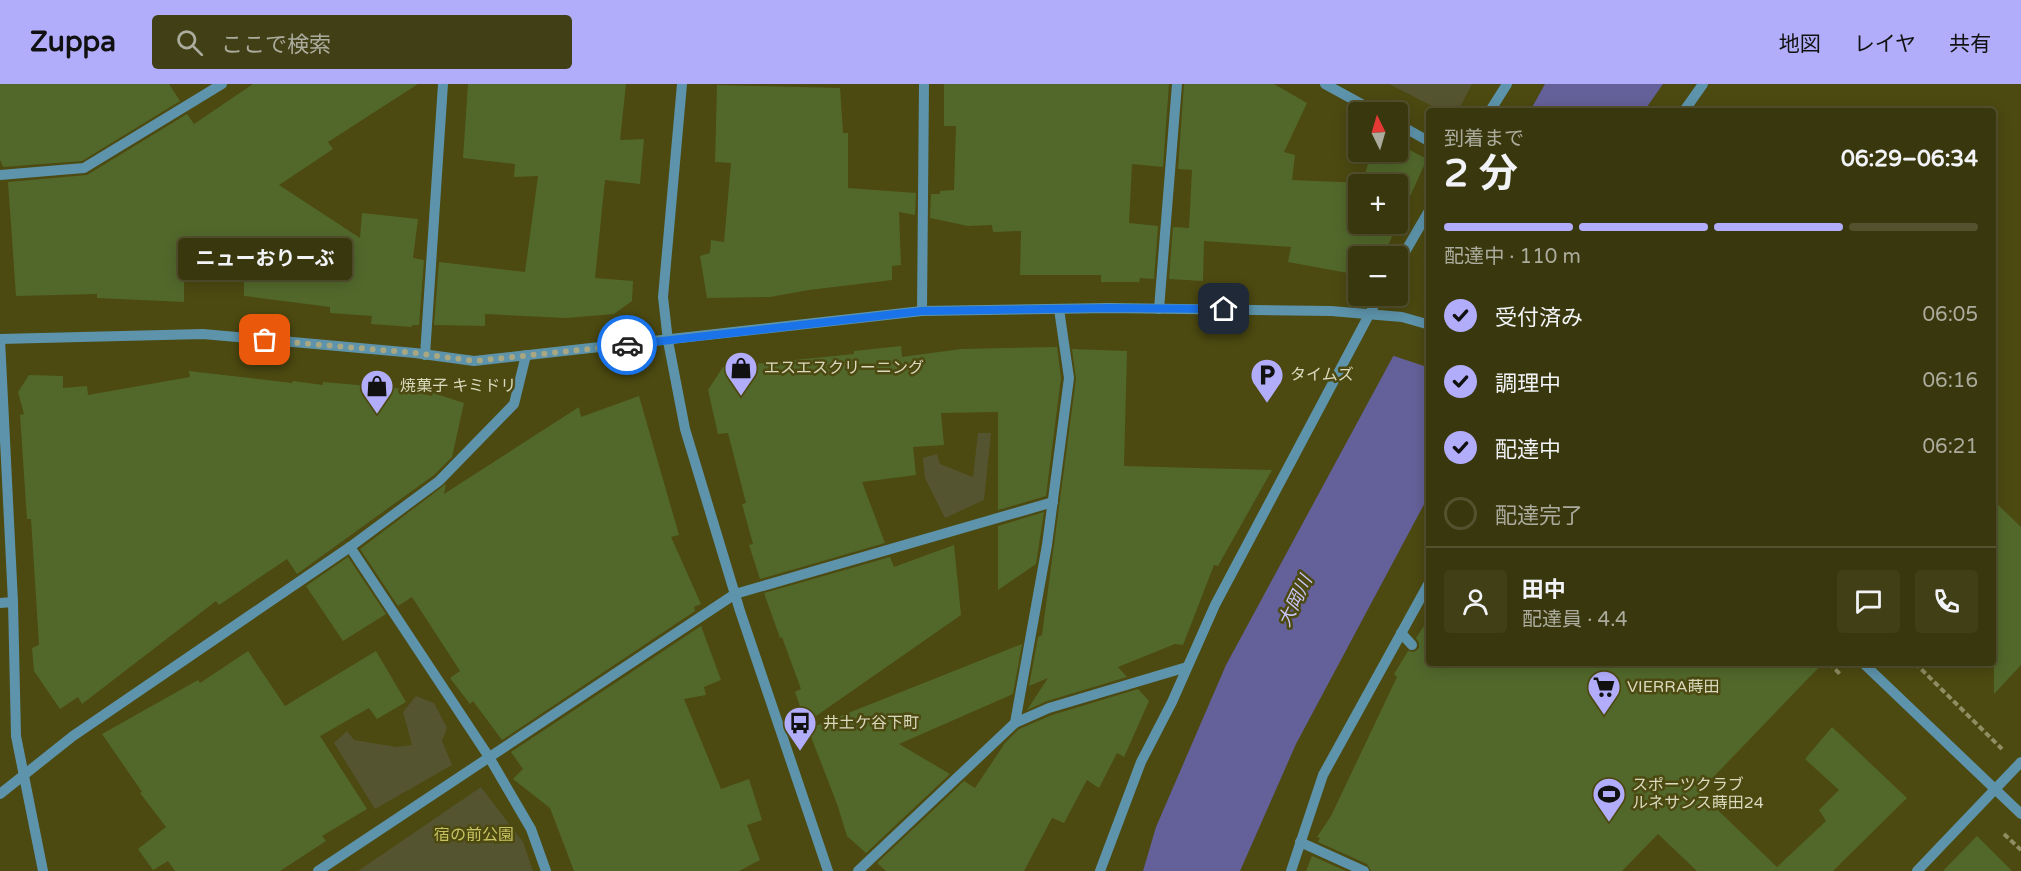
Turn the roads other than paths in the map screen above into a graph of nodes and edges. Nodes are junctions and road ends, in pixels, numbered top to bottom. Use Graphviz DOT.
graph roads {
  1 [pos="221,84"];
  2 [pos="443,84"];
  3 [pos="682,84"];
  4 [pos="924,84"];
  5 [pos="1177,84"];
  6 [pos="1325,84"];
  7 [pos="1507,84"];
  8 [pos="1703,84"];
  9 [pos="1358,102"];
  10 [pos="1492,108"];
  11 [pos="1686,108"];
  12 [pos="1408,130"];
  13 [pos="1426,140"];
  14 [pos="0,175"];
  15 [pos="1426,216"];
  16 [pos="1408,247"];
  17 [pos="1373,306"];
  18 [pos="1059,309"];
  19 [pos="1159,309"];
  20 [pos="922,311"];
  21 [pos="1369,313"];
  22 [pos="1426,324"];
  23 [pos="0,339"];
  24 [pos="668,341"];
  25 [pos="425,355"];
  26 [pos="526,355"];
  27 [pos="1053,502"];
  28 [pos="350,547"];
  29 [pos="1426,588"];
  30 [pos="735,594"];
  31 [pos="13,602"];
  32 [pos="0,603"];
  33 [pos="1401,633"];
  34 [pos="1412,645"];
  35 [pos="1866,666"];
  36 [pos="1187,667"];
  37 [pos="1015,723"];
  38 [pos="489,757"];
  39 [pos="2020,764"];
  40 [pos="25,773"];
  41 [pos="1995,790"];
  42 [pos="0,794"];
  43 [pos="2021,814"];
  44 [pos="1300,842"];
  45 [pos="43,871"];
  46 [pos="318,871"];
  47 [pos="546,871"];
  48 [pos="828,871"];
  49 [pos="858,871"];
  50 [pos="1100,871"];
  51 [pos="1291,871"];
  52 [pos="1364,871"];
  53 [pos="1917,871"];
  1 -- 14 [label="street"];
  2 -- 25 [label="street"];
  3 -- 24 [label="street"];
  4 -- 20 [label="street"];
  5 -- 19 [label="street"];
  6 -- 9 [label="street"];
  7 -- 10 [label="street"];
  8 -- 11 [label="street"];
  12 -- 13 [label="street"];
  15 -- 16 [label="street"];
  17 -- 21 [label="street"];
  18 -- 19 [label="street"];
  18 -- 20 [label="street"];
  18 -- 27 [label="street"];
  19 -- 21 [label="street"];
  20 -- 24 [label="street"];
  21 -- 22 [label="street"];
  21 -- 36 [label="street"];
  23 -- 25 [label="street"];
  23 -- 31 [label="street"];
  24 -- 26 [label="street"];
  24 -- 30 [label="street"];
  25 -- 26 [label="street"];
  26 -- 28 [label="street"];
  27 -- 30 [label="street"];
  27 -- 37 [label="street"];
  28 -- 38 [label="street"];
  28 -- 40 [label="street"];
  29 -- 33 [label="street"];
  30 -- 38 [label="street"];
  30 -- 48 [label="street"];
  31 -- 32 [label="street"];
  31 -- 40 [label="street"];
  33 -- 34 [label="street"];
  33 -- 44 [label="street"];
  35 -- 41 [label="street"];
  36 -- 37 [label="street"];
  36 -- 50 [label="street"];
  37 -- 49 [label="street"];
  38 -- 46 [label="street"];
  38 -- 47 [label="street"];
  39 -- 41 [label="street"];
  40 -- 42 [label="street"];
  40 -- 45 [label="street"];
  41 -- 43 [label="street"];
  41 -- 53 [label="street"];
  44 -- 51 [label="street"];
  44 -- 52 [label="street"];
}
